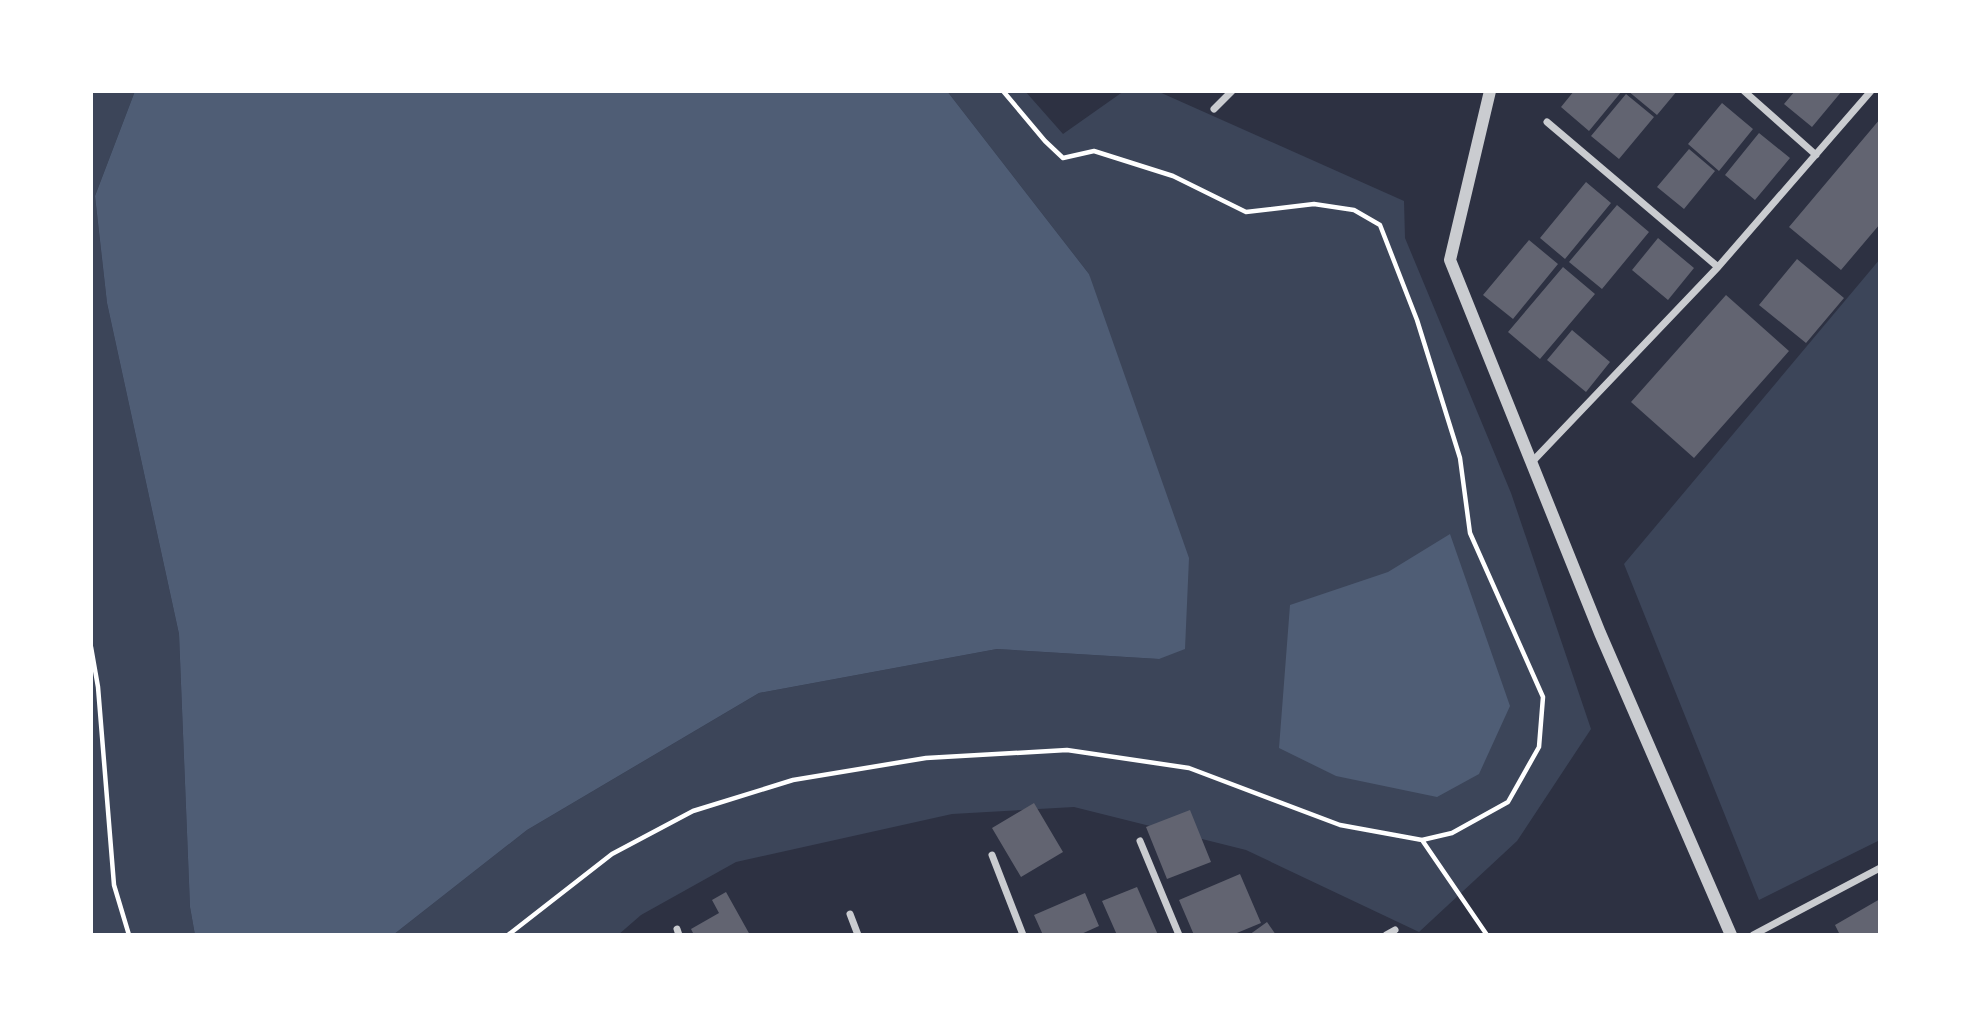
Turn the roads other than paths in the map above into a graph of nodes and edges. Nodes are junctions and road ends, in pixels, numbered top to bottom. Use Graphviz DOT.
graph roads {
  1 [pos="1232,91"];
  2 [pos="1490,91"];
  3 [pos="1744,91"];
  4 [pos="1871,91"];
  5 [pos="1214,108"];
  6 [pos="1547,122"];
  7 [pos="1816,155"];
  8 [pos="1718,267"];
  9 [pos="1531,463"];
  10 [pos="1140,841"];
  11 [pos="992,855"];
  12 [pos="1880,867"];
  13 [pos="850,914"];
  14 [pos="1395,930"];
  15 [pos="858,935"];
  16 [pos="1024,935"];
  17 [pos="1179,935"];
  18 [pos="1386,935"];
  19 [pos="1731,935"];
  20 [pos="1753,935"];
  1 -- 5 [label="street"];
  2 -- 9 [label="street"];
  3 -- 7 [label="street"];
  4 -- 7 [label="street"];
  6 -- 8 [label="street"];
  7 -- 8 [label="street"];
  8 -- 9 [label="street"];
  9 -- 19 [label="street"];
  10 -- 17 [label="street"];
  11 -- 16 [label="street"];
  12 -- 20 [label="street"];
  13 -- 15 [label="street"];
  14 -- 18 [label="street"];
}
